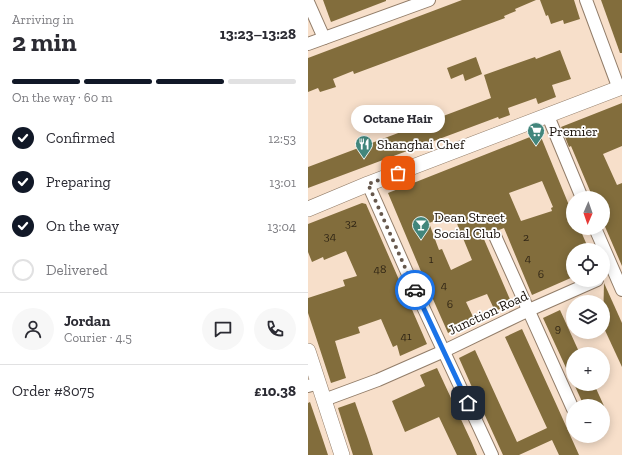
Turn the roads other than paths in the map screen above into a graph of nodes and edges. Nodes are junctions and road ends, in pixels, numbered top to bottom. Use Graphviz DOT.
graph roads {
  1 [pos="429,0"];
  2 [pos="586,0"];
  3 [pos="308,2"];
  4 [pos="324,38"];
  5 [pos="308,44"];
  6 [pos="620,88"];
  7 [pos="548,116"];
  8 [pos="368,184"];
  9 [pos="579,191"];
  10 [pos="308,209"];
  11 [pos="599,235"];
  12 [pos="496,236"];
  13 [pos="618,271"];
  14 [pos="581,287"];
  15 [pos="622,290"];
  16 [pos="529,310"];
  17 [pos="308,351"];
  18 [pos="444,351"];
  19 [pos="313,385"];
  20 [pos="569,399"];
  21 [pos="324,400"];
  22 [pos="342,455"];
  23 [pos="492,455"];
  1 -- 4 [label="street"];
  2 -- 6 [label="street"];
  3 -- 4 [label="street"];
  4 -- 5 [label="street"];
  6 -- 7 [label="street"];
  7 -- 8 [label="street"];
  7 -- 9 [label="street"];
  8 -- 10 [label="street"];
  8 -- 18 [label="street"];
  11 -- 13 [label="street"];
  12 -- 16 [label="street"];
  13 -- 15 [label="street"];
  14 -- 16 [label="street, Junction Road"];
  16 -- 18 [label="street, Junction Road"];
  16 -- 20 [label="street"];
  17 -- 19 [label="street"];
  18 -- 21 [label="street, Junction Road"];
  18 -- 23 [label="street"];
  19 -- 21 [label="street"];
  21 -- 22 [label="street"];
}
